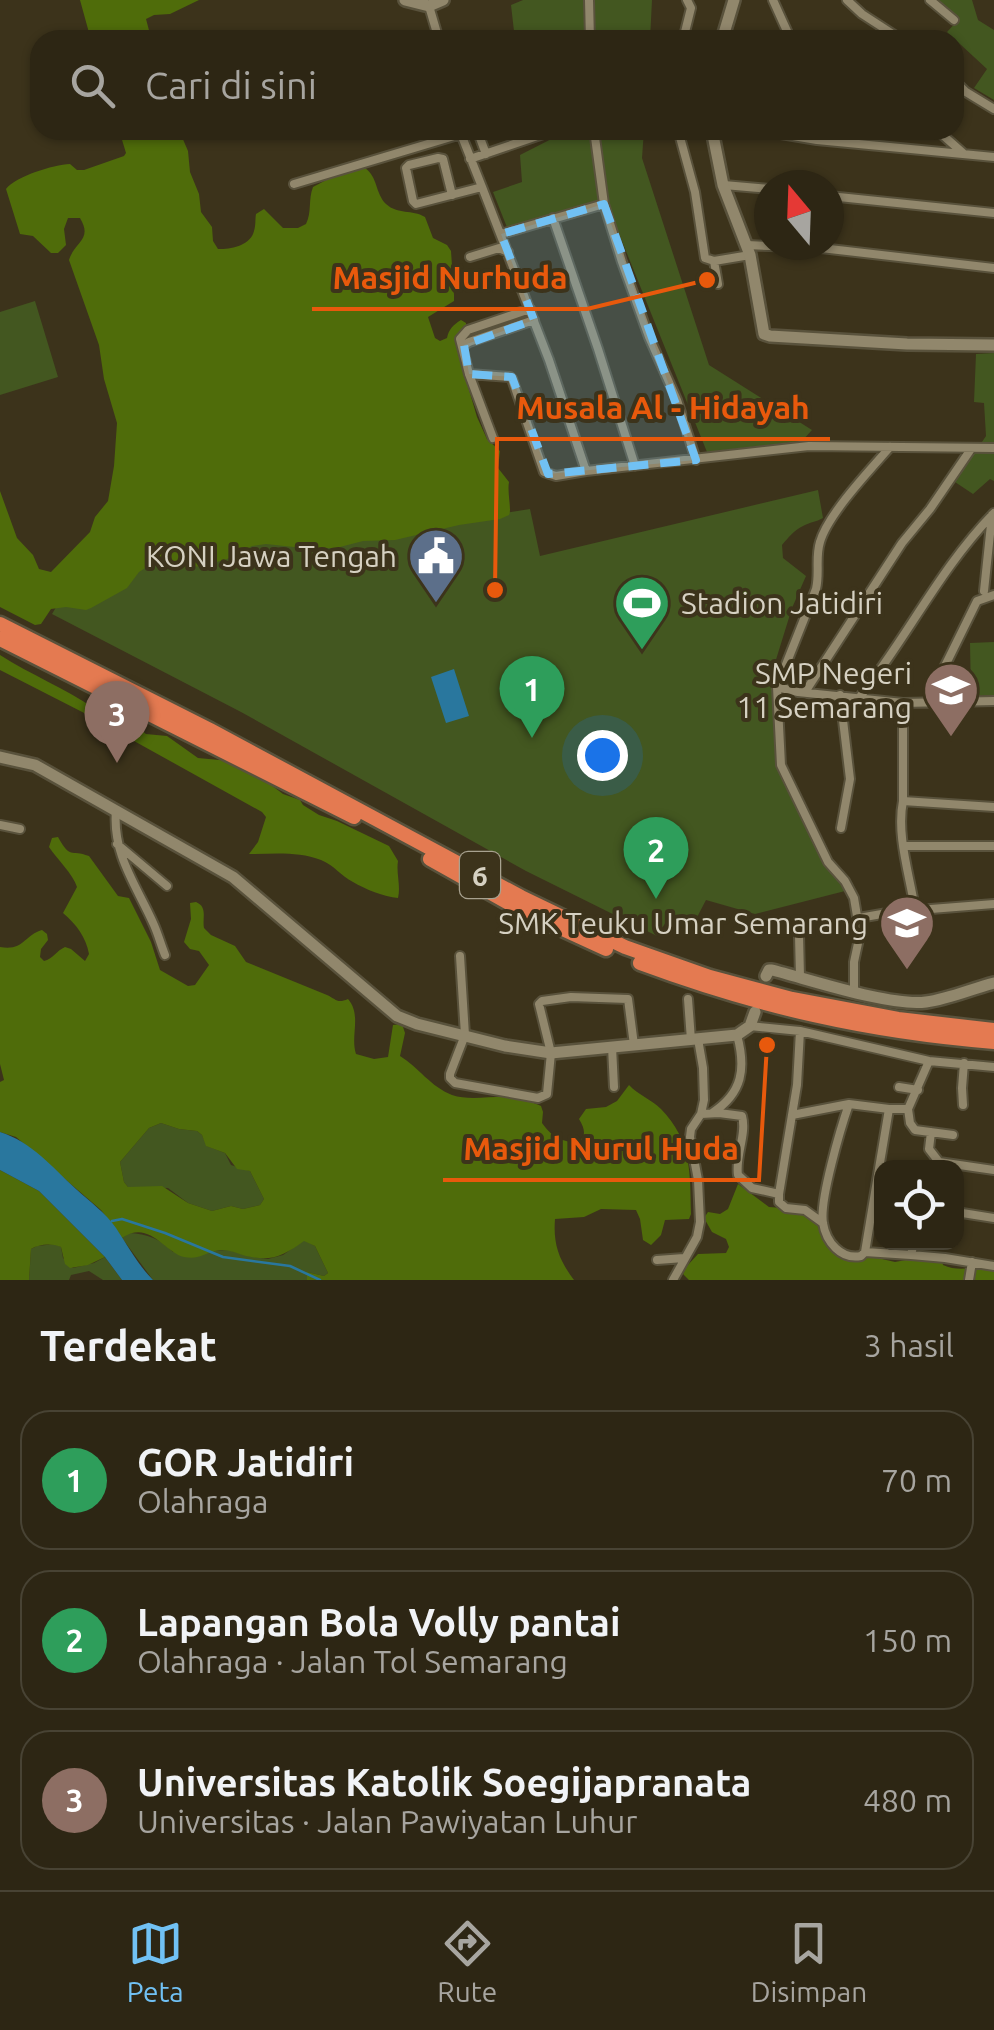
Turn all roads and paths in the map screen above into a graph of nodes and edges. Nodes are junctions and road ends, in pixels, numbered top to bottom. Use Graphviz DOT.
graph roads {
  1 [pos="405,0"];
  2 [pos="443,0"];
  3 [pos="589,0"];
  4 [pos="687,0"];
  5 [pos="734,0"];
  6 [pos="773,0"];
  7 [pos="847,0"];
  8 [pos="930,0"];
  9 [pos="429,6"];
  10 [pos="954,20"];
  11 [pos="436,30"];
  12 [pos="590,30"];
  13 [pos="685,30"];
  14 [pos="725,30"];
  15 [pos="786,30"];
  16 [pos="887,30"];
  17 [pos="964,90"];
  18 [pos="994,109"];
  19 [pos="435,140"];
  20 [pos="464,140"];
  21 [pos="481,140"];
  22 [pos="527,140"];
  23 [pos="595,140"];
  24 [pos="681,140"];
  25 [pos="714,140"];
  26 [pos="817,140"];
  27 [pos="948,140"];
  28 [pos="486,154"];
  29 [pos="965,154"];
  30 [pos="994,157"];
  31 [pos="470,159"];
  32 [pos="294,184"];
  33 [pos="723,186"];
  34 [pos="482,187"];
  35 [pos="754,188"];
  36 [pos="452,195"];
  37 [pos="844,198"];
  38 [pos="604,204"];
  39 [pos="994,213"];
  40 [pos="553,218"];
  41 [pos="502,234"];
  42 [pos="748,250"];
  43 [pos="508,252"];
  44 [pos="470,256"];
  45 [pos="714,261"];
  46 [pos="994,268"];
  47 [pos="718,284"];
  48 [pos="530,309"];
  49 [pos="534,320"];
  50 [pos="994,344"];
  51 [pos="462,354"];
  52 [pos="469,374"];
  53 [pos="493,438"];
  54 [pos="890,446"];
  55 [pos="994,448"];
  56 [pos="971,449"];
  57 [pos="696,460"];
  58 [pos="585,466"];
  59 [pos="635,466"];
  60 [pos="993,514"];
  61 [pos="991,544"];
  62 [pos="988,594"];
  63 [pos="0,624"];
  64 [pos="0,638"];
  65 [pos="777,687"];
  66 [pos="805,692"];
  67 [pos="840,695"];
  68 [pos="859,698"];
  69 [pos="994,701"];
  70 [pos="903,703"];
  71 [pos="936,703"];
  72 [pos="0,757"];
  73 [pos="903,801"];
  74 [pos="994,807"];
  75 [pos="116,810"];
  76 [pos="0,825"];
  77 [pos="841,828"];
  78 [pos="20,829"];
  79 [pos="117,844"];
  80 [pos="904,846"];
  81 [pos="994,846"];
  82 [pos="167,886"];
  83 [pos="994,904"];
  84 [pos="915,910"];
  85 [pos="859,918"];
  86 [pos="800,935"];
  87 [pos="165,955"];
  88 [pos="460,956"];
  89 [pos="767,974"];
  90 [pos="800,977"];
  91 [pos="994,984"];
  92 [pos="854,991"];
  93 [pos="688,1000"];
  94 [pos="755,1012"];
  95 [pos="750,1026"];
  96 [pos="994,1030"];
  97 [pos="800,1032"];
  98 [pos="464,1035"];
  99 [pos="737,1035"];
  100 [pos="694,1039"];
  101 [pos="994,1042"];
  102 [pos="634,1044"];
  103 [pos="612,1047"];
  104 [pos="551,1054"];
  105 [pos="929,1061"];
  106 [pos="964,1063"];
  107 [pos="994,1067"];
  108 [pos="614,1087"];
  109 [pos="900,1088"];
  110 [pos="918,1090"];
  111 [pos="849,1104"];
  112 [pos="964,1105"];
  113 [pos="889,1109"];
  114 [pos="908,1109"];
  115 [pos="711,1113"];
  116 [pos="701,1114"];
  117 [pos="792,1115"];
  118 [pos="931,1132"];
  119 [pos="953,1135"];
  120 [pos="935,1160"];
  121 [pos="964,1167"];
  122 [pos="994,1170"];
  123 [pos="779,1194"];
  124 [pos="964,1213"];
  125 [pos="994,1218"];
  126 [pos="823,1223"];
  127 [pos="912,1250"];
  128 [pos="865,1252"];
  129 [pos="911,1255"];
  130 [pos="684,1258"];
  131 [pos="657,1260"];
  132 [pos="972,1262"];
  133 [pos="994,1266"];
  134 [pos="673,1280"];
  135 [pos="969,1280"];
  1 -- 9 [label="main road"];
  2 -- 9 [label="main road"];
  3 -- 12 [label="street"];
  4 -- 13 [label="street"];
  5 -- 14 [label="main road"];
  6 -- 15 [label="street"];
  7 -- 16 [label="street"];
  8 -- 10 [label="street"];
  9 -- 11 [label="street"];
  17 -- 18 [label="street"];
  19 -- 32 [label="street"];
  20 -- 31 [label="street"];
  21 -- 28 [label="street"];
  22 -- 28 [label="street"];
  23 -- 38 [label="street"];
  24 -- 45 [label="street"];
  25 -- 33 [label="main road"];
  26 -- 29 [label="street"];
  27 -- 29 [label="street"];
  28 -- 31 [label="street"];
  29 -- 30 [label="street"];
  31 -- 34 [label="street"];
  33 -- 35 [label="street"];
  33 -- 42 [label="main road"];
  34 -- 36 [label="street"];
  34 -- 41 [label="street"];
  36 -- 36 [label="street"];
  37 -- 39 [label="street"];
  38 -- 40 [label="street"];
  38 -- 57 [label="street"];
  40 -- 41 [label="street"];
  40 -- 59 [label="street"];
  41 -- 43 [label="street"];
  42 -- 45 [label="street"];
  42 -- 46 [label="street"];
  42 -- 50 [label="main road"];
  43 -- 44 [label="street"];
  43 -- 48 [label="street"];
  45 -- 47 [label="street"];
  48 -- 49 [label="street"];
  48 -- 51 [label="street"];
  49 -- 51 [label="street"];
  49 -- 58 [label="street"];
  51 -- 52 [label="street"];
  52 -- 53 [label="street"];
  52 -- 58 [label="street"];
  54 -- 56 [label="street"];
  54 -- 57 [label="street"];
  54 -- 65 [label="street"];
  55 -- 56 [label="street"];
  56 -- 66 [label="street"];
  57 -- 59 [label="street"];
  58 -- 59 [label="street"];
  60 -- 61 [label="street"];
  60 -- 68 [label="street"];
  61 -- 62 [label="street"];
  62 -- 71 [label="street"];
  63 -- 96 [label="highway, 6"];
  64 -- 101 [label="highway, 6"];
  65 -- 66 [label="street"];
  65 -- 85 [label="street"];
  66 -- 67 [label="street"];
  67 -- 68 [label="street"];
  67 -- 77 [label="street"];
  68 -- 70 [label="street"];
  69 -- 71 [label="street"];
  70 -- 71 [label="street"];
  70 -- 73 [label="street"];
  72 -- 75 [label="main road"];
  73 -- 74 [label="street"];
  73 -- 80 [label="street"];
  75 -- 79 [label="street"];
  75 -- 98 [label="main road"];
  76 -- 78 [label="street"];
  79 -- 82 [label="street"];
  79 -- 87 [label="street"];
  80 -- 81 [label="street"];
  80 -- 84 [label="street"];
  83 -- 84 [label="street"];
  84 -- 85 [label="street"];
  85 -- 92 [label="street"];
  86 -- 90 [label="street"];
  88 -- 98 [label="street"];
  89 -- 90 [label="main road"];
  90 -- 92 [label="main road"];
  91 -- 92 [label="main road"];
  93 -- 100 [label="street"];
  94 -- 95 [label="main road"];
  95 -- 97 [label="street"];
  95 -- 99 [label="main road"];
  97 -- 105 [label="street"];
  97 -- 117 [label="street"];
  98 -- 104 [label="main road"];
  98 -- 104 [label="street"];
  99 -- 100 [label="main road"];
  99 -- 115 [label="street"];
  100 -- 102 [label="main road"];
  100 -- 116 [label="street"];
  102 -- 103 [label="main road"];
  102 -- 104 [label="street"];
  103 -- 104 [label="main road"];
  103 -- 108 [label="street"];
  105 -- 106 [label="street"];
  105 -- 110 [label="street"];
  106 -- 107 [label="street"];
  106 -- 112 [label="street"];
  109 -- 110 [label="street"];
  110 -- 114 [label="street"];
  111 -- 113 [label="street"];
  111 -- 117 [label="street"];
  111 -- 126 [label="street"];
  113 -- 114 [label="street"];
  113 -- 128 [label="street"];
  114 -- 118 [label="street"];
  115 -- 116 [label="street"];
  115 -- 123 [label="street"];
  116 -- 130 [label="street"];
  117 -- 123 [label="street"];
  118 -- 119 [label="street"];
  118 -- 120 [label="street"];
  121 -- 122 [label="street"];
  123 -- 126 [label="street"];
  124 -- 125 [label="street"];
  126 -- 128 [label="street"];
  127 -- 129 [label="street"];
  128 -- 129 [label="street"];
  129 -- 132 [label="street"];
  130 -- 131 [label="street"];
  130 -- 134 [label="street"];
  132 -- 133 [label="street"];
  132 -- 135 [label="street"];
}
